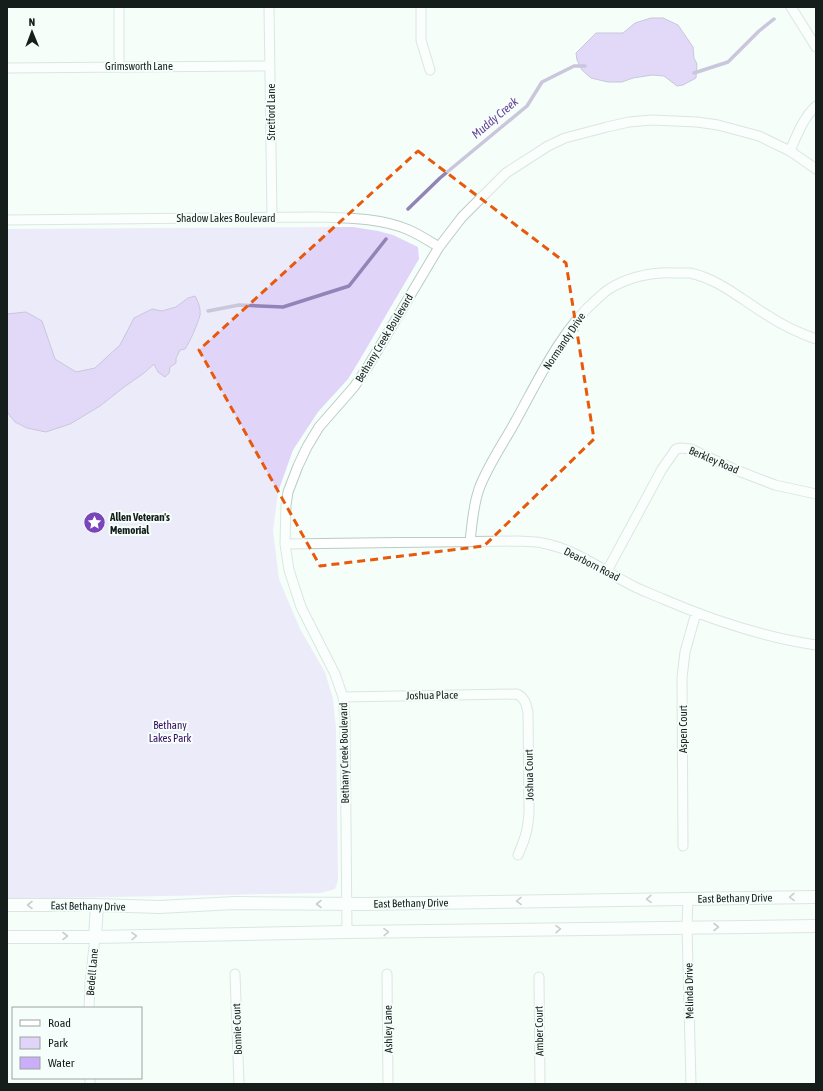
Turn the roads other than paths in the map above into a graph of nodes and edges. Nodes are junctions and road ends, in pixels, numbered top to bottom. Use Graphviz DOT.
graph roads {
  1 [pos="119,7"];
  2 [pos="269,7"];
  3 [pos="421,7"];
  4 [pos="790,7"];
  5 [pos="816,47"];
  6 [pos="120,66"];
  7 [pos="270,66"];
  8 [pos="7,68"];
  9 [pos="430,70"];
  10 [pos="816,106"];
  11 [pos="790,151"];
  12 [pos="816,168"];
  13 [pos="272,218"];
  14 [pos="7,220"];
  15 [pos="439,247"];
  16 [pos="816,339"];
  17 [pos="816,494"];
  18 [pos="470,542"];
  19 [pos="285,544"];
  20 [pos="607,571"];
  21 [pos="696,613"];
  22 [pos="816,645"];
  23 [pos="521,696"];
  24 [pos="343,697"];
  25 [pos="683,846"];
  26 [pos="518,855"];
  27 [pos="816,897"];
  28 [pos="688,898"];
  29 [pos="347,904"];
  30 [pos="7,905"];
  31 [pos="97,905"];
  32 [pos="816,926"];
  33 [pos="687,927"];
  34 [pos="347,932"];
  35 [pos="7,937"];
  36 [pos="95,937"];
  37 [pos="235,974"];
  38 [pos="387,974"];
  39 [pos="538,978"];
  40 [pos="90,1007"];
  41 [pos="238,1084"];
  42 [pos="388,1084"];
  43 [pos="540,1084"];
  44 [pos="691,1084"];
  1 -- 6 [label="street"];
  2 -- 7 [label="street, Stretford Lane"];
  3 -- 9 [label="street"];
  4 -- 5 [label="street"];
  6 -- 7 [label="street, Grimsworth Lane"];
  6 -- 8 [label="street, Grimsworth Lane"];
  7 -- 13 [label="street, Stretford Lane"];
  10 -- 11 [label="street"];
  11 -- 12 [label="street, Bethany Creek Boulevard"];
  11 -- 15 [label="street, Bethany Creek Boulevard"];
  13 -- 14 [label="street, Shadow Lakes Boulevard"];
  13 -- 15 [label="street, Shadow Lakes Boulevard"];
  15 -- 19 [label="street, Bethany Creek Boulevard"];
  16 -- 18 [label="street, Normandy Drive"];
  17 -- 20 [label="street, Berkley Road"];
  18 -- 19 [label="street, Dearborn Road"];
  18 -- 20 [label="street, Dearborn Road"];
  19 -- 24 [label="street, Bethany Creek Boulevard"];
  20 -- 21 [label="street, Dearborn Road"];
  21 -- 22 [label="street, Dearborn Road"];
  21 -- 25 [label="street, Aspen Court"];
  23 -- 24 [label="street, Joshua Place"];
  23 -- 26 [label="street, Joshua Court"];
  24 -- 29 [label="street, Bethany Creek Boulevard"];
  27 -- 28 [label="main road, East Bethany Drive, one-way"];
  28 -- 29 [label="main road, East Bethany Drive, one-way"];
  28 -- 33 [label="street, Melinda Drive"];
  29 -- 31 [label="main road, East Bethany Drive, one-way"];
  29 -- 34 [label="street, Bethany Creek Boulevard"];
  31 -- 30 [label="main road, East Bethany Drive, one-way"];
  31 -- 36 [label="main road"];
  33 -- 32 [label="main road, one-way"];
  34 -- 33 [label="main road, one-way"];
  33 -- 44 [label="street, Melinda Drive"];
  36 -- 34 [label="main road, one-way"];
  35 -- 36 [label="main road, one-way"];
  36 -- 40 [label="street, Bedell Lane"];
  37 -- 41 [label="street, Bonnie Court"];
  38 -- 42 [label="street, Ashley Lane"];
  39 -- 43 [label="street, Amber Court"];
}
